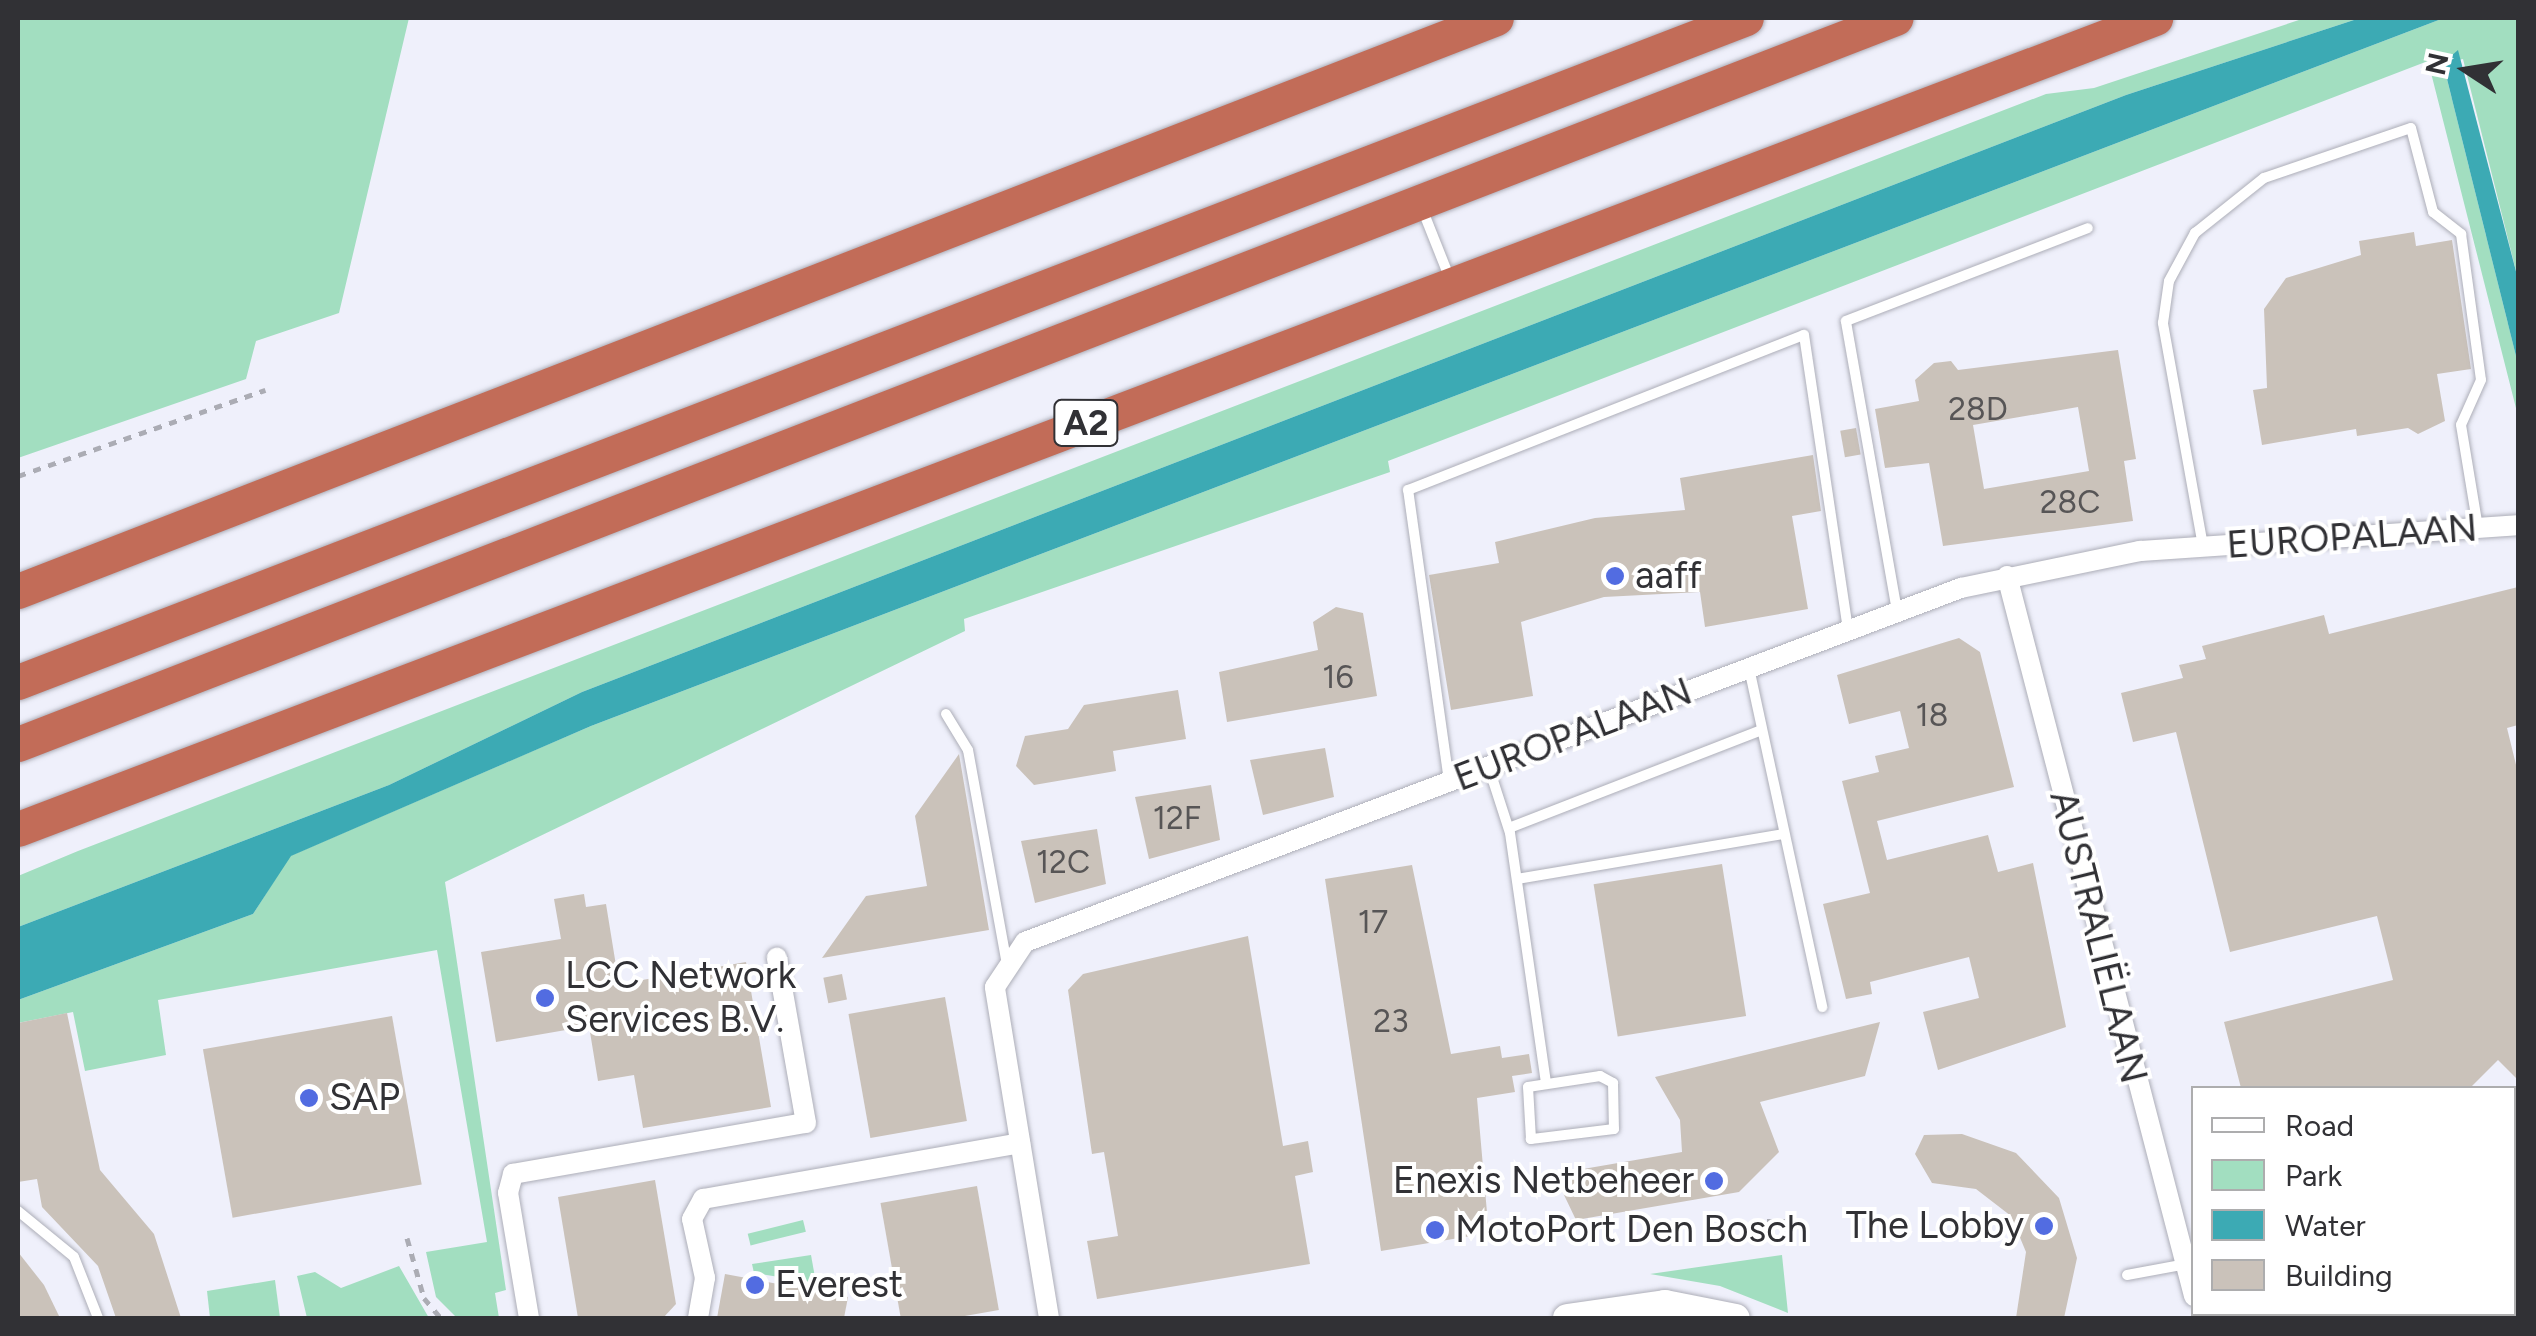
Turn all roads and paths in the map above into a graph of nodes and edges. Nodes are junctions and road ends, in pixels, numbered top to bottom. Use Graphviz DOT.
graph roads {
  1 [pos="1496,18"];
  2 [pos="1746,18"];
  3 [pos="1896,18"];
  4 [pos="2154,18"];
  5 [pos="1419,202"];
  6 [pos="2088,228"];
  7 [pos="1450,280"];
  8 [pos="265,390"];
  9 [pos="18,476"];
  10 [pos="2518,525"];
  11 [pos="2478,528"];
  12 [pos="2203,547"];
  13 [pos="92,562"];
  14 [pos="2006,576"];
  15 [pos="18,580"];
  16 [pos="18,591"];
  17 [pos="1897,612"];
  18 [pos="1848,631"];
  19 [pos="1749,668"];
  20 [pos="18,682"];
  21 [pos="946,714"];
  22 [pos="1762,730"];
  23 [pos="18,744"];
  24 [pos="1488,767"];
  25 [pos="1449,782"];
  26 [pos="1508,828"];
  27 [pos="18,829"];
  28 [pos="1784,834"];
  29 [pos="1517,880"];
  30 [pos="777,958"];
  31 [pos="1006,959"];
  32 [pos="1822,1007"];
  33 [pos="1546,1082"];
  34 [pos="1020,1144"];
  35 [pos="18,1211"];
  36 [pos="1767,1221"];
  37 [pos="1785,1221"];
  38 [pos="407,1238"];
  39 [pos="2181,1265"];
  40 [pos="2127,1275"];
  41 [pos="2191,1289"];
  42 [pos="98,1318"];
  43 [pos="441,1318"];
  44 [pos="529,1318"];
  45 [pos="698,1318"];
  46 [pos="1049,1318"];
  47 [pos="1566,1318"];
  48 [pos="1736,1318"];
  1 -- 13 [label="highway"];
  2 -- 20 [label="highway"];
  3 -- 5 [label="highway, A2"];
  4 -- 7 [label="highway, A2"];
  5 -- 7 [label="lane"];
  5 -- 23 [label="highway, A2"];
  6 -- 17 [label="lane"];
  7 -- 27 [label="highway, A2"];
  8 -- 9 [label="path"];
  10 -- 11 [label="street, EUROPALAAN"];
  11 -- 12 [label="street, EUROPALAAN"];
  11 -- 12 [label="lane"];
  12 -- 14 [label="street, EUROPALAAN"];
  13 -- 15 [label="highway"];
  13 -- 16 [label="highway"];
  14 -- 17 [label="street, EUROPALAAN"];
  14 -- 39 [label="street, AUSTRALIËLAAN"];
  17 -- 18 [label="street, EUROPALAAN"];
  18 -- 19 [label="street, EUROPALAAN"];
  18 -- 25 [label="lane"];
  19 -- 22 [label="lane"];
  19 -- 24 [label="street, EUROPALAAN"];
  21 -- 31 [label="lane"];
  22 -- 26 [label="lane"];
  22 -- 28 [label="lane"];
  24 -- 25 [label="street, EUROPALAAN"];
  24 -- 26 [label="lane"];
  25 -- 31 [label="street, EUROPALAAN"];
  26 -- 29 [label="lane"];
  28 -- 29 [label="lane"];
  28 -- 32 [label="lane"];
  29 -- 33 [label="lane"];
  30 -- 44 [label="street"];
  31 -- 34 [label="street"];
  33 -- 33 [label="lane"];
  34 -- 45 [label="street"];
  34 -- 46 [label="street"];
  35 -- 42 [label="lane"];
  36 -- 37 [label="path"];
  38 -- 43 [label="path"];
  39 -- 40 [label="lane"];
  39 -- 41 [label="street, AUSTRALIËLAAN"];
  47 -- 48 [label="street"];
}
